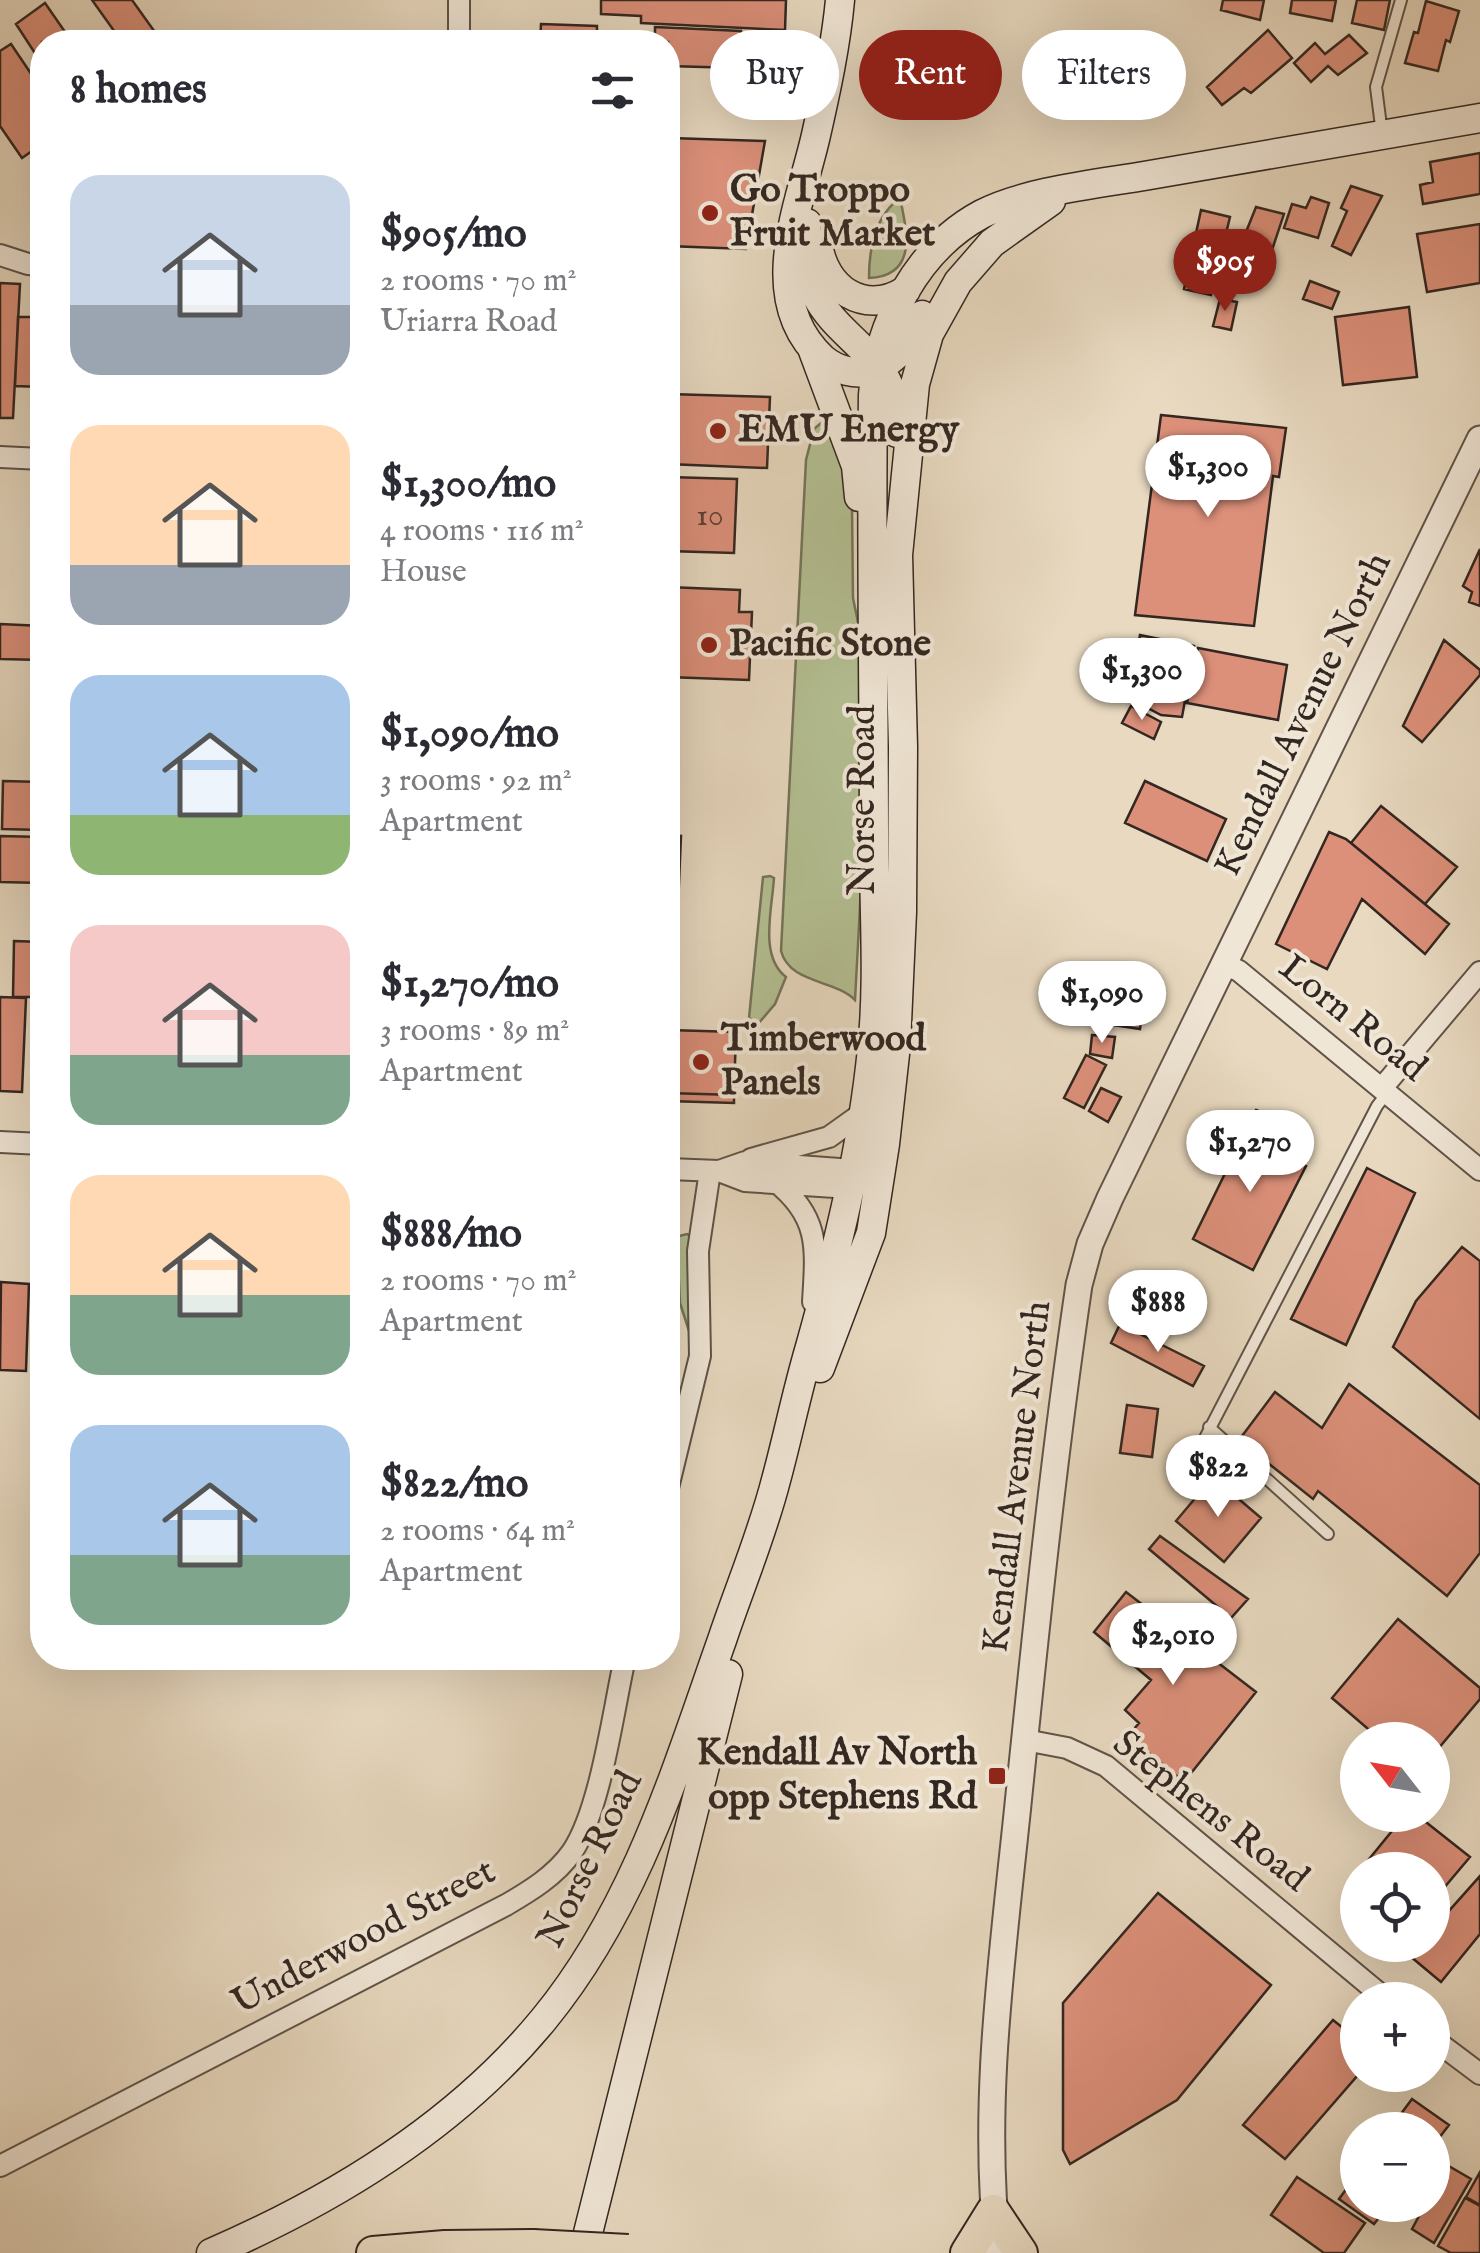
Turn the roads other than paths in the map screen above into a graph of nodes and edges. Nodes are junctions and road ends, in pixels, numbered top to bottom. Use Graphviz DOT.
graph roads {
  1 [pos="460,0"];
  2 [pos="840,0"];
  3 [pos="1401,0"];
  4 [pos="459,30"];
  5 [pos="1480,118"];
  6 [pos="817,132"];
  7 [pos="1382,135"];
  8 [pos="815,182"];
  9 [pos="1080,188"];
  10 [pos="1014,225"];
  11 [pos="0,256"];
  12 [pos="30,264"];
  13 [pos="906,290"];
  14 [pos="810,342"];
  15 [pos="878,366"];
  16 [pos="1480,439"];
  17 [pos="0,457"];
  18 [pos="30,458"];
  19 [pos="898,555"];
  20 [pos="876,647"];
  21 [pos="1223,962"];
  22 [pos="1480,972"];
  23 [pos="1385,1090"];
  24 [pos="864,1112"];
  25 [pos="0,1142"];
  26 [pos="30,1143"];
  27 [pos="745,1162"];
  28 [pos="680,1170"];
  29 [pos="1480,1170"];
  30 [pos="715,1171"];
  31 [pos="866,1180"];
  32 [pos="776,1182"];
  33 [pos="809,1349"];
  34 [pos="1209,1427"];
  35 [pos="680,1442"];
  36 [pos="1190,1467"];
  37 [pos="776,1481"];
  38 [pos="1328,1534"];
  39 [pos="750,1565"];
  40 [pos="622,1670"];
  41 [pos="1025,1740"];
  42 [pos="1365,1982"];
  43 [pos="1450,2052"];
  44 [pos="1480,2074"];
  45 [pos="0,2166"];
  46 [pos="993,2211"];
  47 [pos="634,2252"];
  48 [pos="211,2253"];
  49 [pos="373,2253"];
  50 [pos="583,2253"];
  51 [pos="967,2253"];
  52 [pos="998,2253"];
  53 [pos="1020,2253"];
  1 -- 4 [label="street"];
  2 -- 6 [label="main road"];
  3 -- 7 [label="lane"];
  5 -- 7 [label="main road"];
  6 -- 8 [label="main road"];
  6 -- 14 [label="main road"];
  7 -- 9 [label="main road"];
  8 -- 13 [label="main road"];
  8 -- 15 [label="main road"];
  9 -- 10 [label="main road, Norse Road"];
  9 -- 13 [label="main road, Norse Road"];
  10 -- 15 [label="main road"];
  10 -- 19 [label="main road, Norse Road"];
  11 -- 12 [label="street"];
  13 -- 15 [label="main road, Norse Road"];
  14 -- 15 [label="main road"];
  14 -- 20 [label="main road"];
  15 -- 19 [label="main road"];
  15 -- 20 [label="main road, Norse Road"];
  16 -- 21 [label="street, Kendall Avenue North"];
  17 -- 18 [label="street"];
  19 -- 31 [label="main road, Norse Road"];
  20 -- 24 [label="main road, Norse Road"];
  21 -- 23 [label="street, Lorn Road"];
  21 -- 41 [label="street, Kendall Avenue North"];
  22 -- 23 [label="street"];
  23 -- 29 [label="street, Lorn Road"];
  23 -- 34 [label="lane"];
  24 -- 27 [label="street"];
  24 -- 31 [label="main road, Norse Road"];
  25 -- 26 [label="street"];
  27 -- 30 [label="street"];
  27 -- 31 [label="street"];
  28 -- 30 [label="street"];
  30 -- 32 [label="street"];
  30 -- 35 [label="street"];
  31 -- 32 [label="street"];
  31 -- 33 [label="main road, Norse Road"];
  31 -- 37 [label="main road, Norse Road"];
  32 -- 33 [label="street"];
  33 -- 37 [label="main road, Norse Road"];
  34 -- 36 [label="lane"];
  34 -- 38 [label="lane"];
  37 -- 39 [label="main road, Norse Road"];
  39 -- 48 [label="main road, Norse Road"];
  39 -- 50 [label="main road, Norse Road"];
  40 -- 45 [label="street, Underwood Street"];
  41 -- 42 [label="street, Stephens Road"];
  41 -- 46 [label="street, Kendall Avenue North"];
  43 -- 44 [label="street"];
  46 -- 51 [label="highway"];
  46 -- 52 [label="street, Kendall Avenue North"];
  46 -- 53 [label="highway"];
  47 -- 49 [label="highway, bridge"];
}
